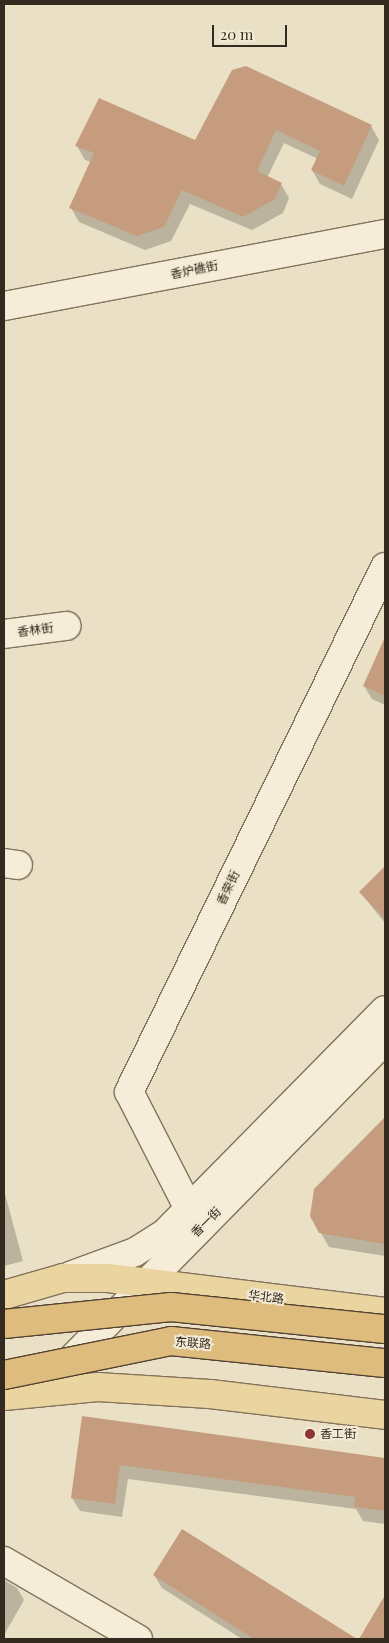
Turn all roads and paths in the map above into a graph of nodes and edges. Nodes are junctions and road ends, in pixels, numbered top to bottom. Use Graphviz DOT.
graph roads {
  1 [pos="385,234"];
  2 [pos="4,306"];
  3 [pos="385,567"];
  4 [pos="66,626"];
  5 [pos="4,634"];
  6 [pos="385,1010"];
  7 [pos="385,1040"];
  8 [pos="189,1209"];
  9 [pos="63,1278"];
  10 [pos="146,1282"];
  11 [pos="4,1295"];
  12 [pos="385,1312"];
  13 [pos="4,1324"];
  14 [pos="385,1330"];
  15 [pos="385,1363"];
  16 [pos="9,1388"];
  17 [pos="385,1415"];
  18 [pos="4,1561"];
  19 [pos="138,1639"];
  1 -- 2 [label="street, 香炉礁街"];
  3 -- 8 [label="street, 香荣街"];
  4 -- 5 [label="street, 香林街"];
  6 -- 8 [label="street, 香一街"];
  7 -- 10 [label="street, 香一街"];
  8 -- 9 [label="street, 香一街"];
  9 -- 10 [label="main road, 华北路"];
  9 -- 11 [label="main road, 华北路"];
  10 -- 12 [label="main road, 华北路"];
  10 -- 16 [label="street, 香一街"];
  13 -- 14 [label="highway, bridge"];
  15 -- 16 [label="highway, 东联路, bridge"];
  16 -- 17 [label="main road"];
  18 -- 19 [label="street"];
}
